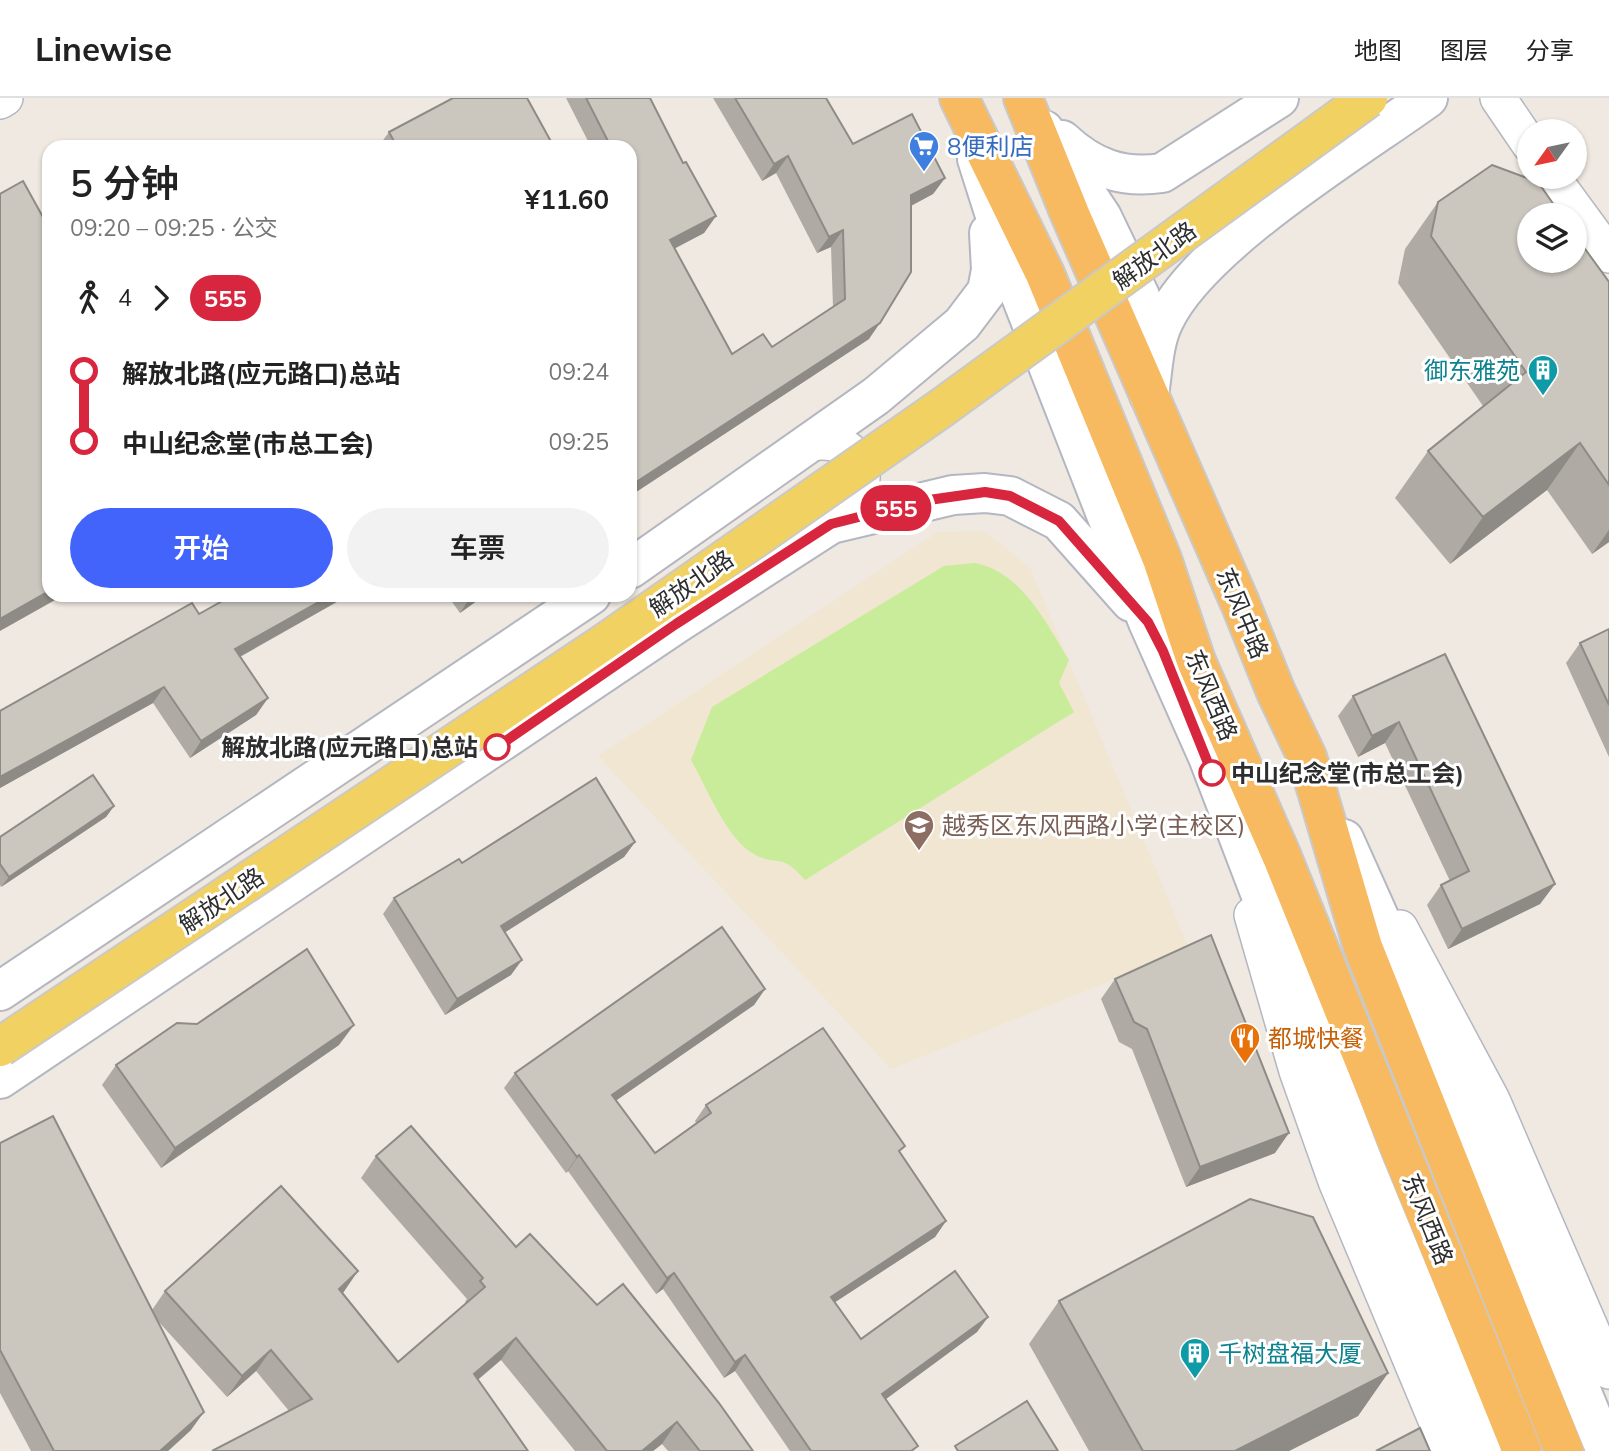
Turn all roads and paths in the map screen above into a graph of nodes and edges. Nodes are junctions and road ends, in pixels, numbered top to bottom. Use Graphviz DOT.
graph roads {
  1 [pos="5,98"];
  2 [pos="959,98"];
  3 [pos="1279,98"];
  4 [pos="1332,98"];
  5 [pos="1368,98"];
  6 [pos="1427,98"];
  7 [pos="1498,98"];
  8 [pos="0,101"];
  9 [pos="1025,102"];
  10 [pos="1517,126"];
  11 [pos="1561,189"];
  12 [pos="1609,255"];
  13 [pos="1149,395"];
  14 [pos="810,443"];
  15 [pos="831,524"];
  16 [pos="637,564"];
  17 [pos="637,595"];
  18 [pos="582,602"];
  19 [pos="627,602"];
  20 [pos="1148,622"];
  21 [pos="1196,661"];
  22 [pos="1208,757"];
  23 [pos="1307,757"];
  24 [pos="0,991"];
  25 [pos="0,1023"];
  26 [pos="0,1047"];
  27 [pos="0,1079"];
  28 [pos="1437,1137"];
  29 [pos="1609,1371"];
  30 [pos="1449,1451"];
  31 [pos="1482,1451"];
  32 [pos="1522,1451"];
  33 [pos="1564,1451"];
  34 [pos="1606,1451"];
  1 -- 8 [label="street"];
  2 -- 14 [label="main road, 解放北路"];
  2 -- 20 [label="main road"];
  2 -- 21 [label="highway, 东风西路"];
  3 -- 9 [label="main road"];
  4 -- 17 [label="main road, 解放北路"];
  5 -- 26 [label="main road, 解放北路, bridge"];
  6 -- 13 [label="main road"];
  7 -- 10 [label="street"];
  9 -- 13 [label="highway, 东风中路"];
  11 -- 12 [label="street"];
  13 -- 23 [label="highway, 东风中路"];
  14 -- 15 [label="street"];
  14 -- 16 [label="main road, 解放北路"];
  15 -- 20 [label="main road, 解放北路"];
  15 -- 27 [label="main road, 解放北路"];
  18 -- 24 [label="main road, 解放北路"];
  19 -- 25 [label="main road, 解放北路"];
  20 -- 21 [label="main road, 解放北路"];
  20 -- 22 [label="main road"];
  21 -- 32 [label="highway, 东风西路"];
  22 -- 30 [label="street"];
  22 -- 31 [label="main road"];
  23 -- 28 [label="highway, 东风中路"];
  23 -- 29 [label="street"];
  23 -- 34 [label="main road"];
  28 -- 33 [label="highway, 东风西路"];
}
